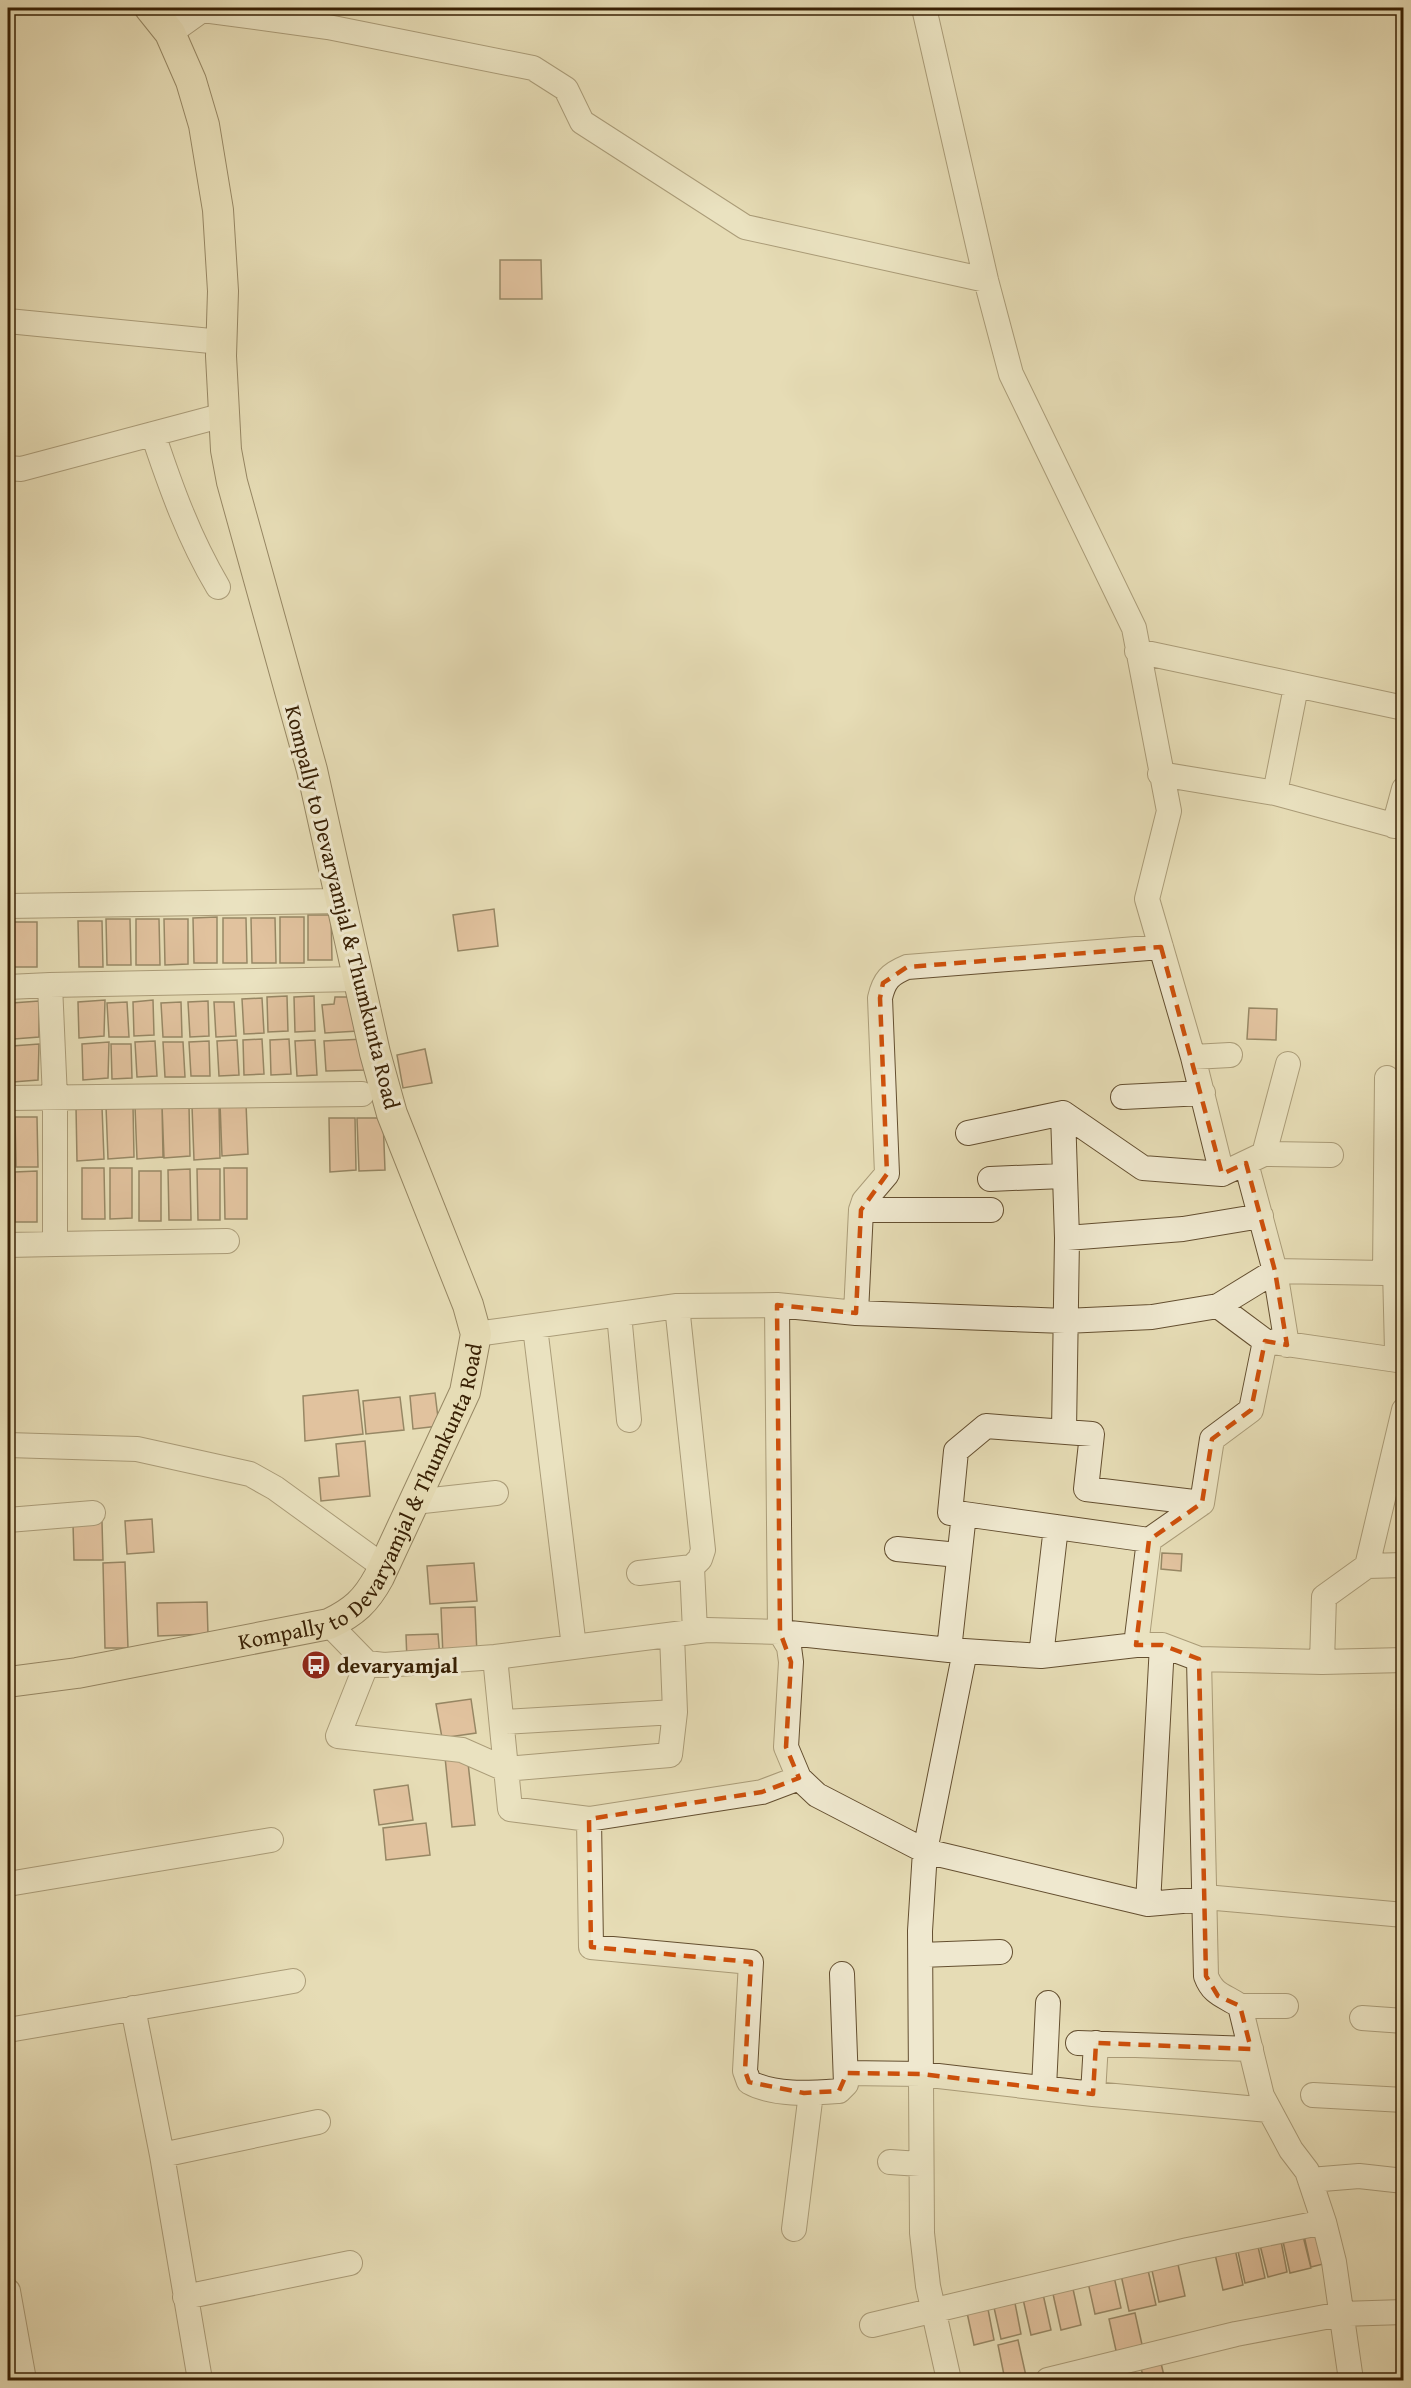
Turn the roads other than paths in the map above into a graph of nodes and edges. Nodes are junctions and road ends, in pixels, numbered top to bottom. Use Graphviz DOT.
graph roads {
  1 [pos="150,8"];
  2 [pos="924,8"];
  3 [pos="204,9"];
  4 [pos="170,33"];
  5 [pos="986,280"];
  6 [pos="8,321"];
  7 [pos="221,342"];
  8 [pos="224,415"];
  9 [pos="153,434"];
  10 [pos="8,468"];
  11 [pos="218,588"];
  12 [pos="1137,651"];
  13 [pos="1296,687"];
  14 [pos="1404,708"];
  15 [pos="1160,774"];
  16 [pos="1404,789"];
  17 [pos="1275,793"];
  18 [pos="1399,827"];
  19 [pos="340,901"];
  20 [pos="8,906"];
  21 [pos="1161,947"];
  22 [pos="359,979"];
  23 [pos="50,985"];
  24 [pos="8,987"];
  25 [pos="1230,1055"];
  26 [pos="1193,1057"];
  27 [pos="1288,1064"];
  28 [pos="1387,1078"];
  29 [pos="1203,1093"];
  30 [pos="362,1094"];
  31 [pos="1123,1097"];
  32 [pos="8,1098"];
  33 [pos="55,1098"];
  34 [pos="1063,1113"];
  35 [pos="968,1133"];
  36 [pos="1331,1155"];
  37 [pos="1255,1159"];
  38 [pos="1222,1174"];
  39 [pos="1063,1176"];
  40 [pos="990,1179"];
  41 [pos="861,1210"];
  42 [pos="991,1210"];
  43 [pos="1261,1216"];
  44 [pos="1067,1238"];
  45 [pos="227,1241"];
  46 [pos="55,1244"];
  47 [pos="8,1245"];
  48 [pos="1395,1270"];
  49 [pos="1275,1271"];
  50 [pos="777,1305"];
  51 [pos="677,1306"];
  52 [pos="1218,1306"];
  53 [pos="856,1313"];
  54 [pos="619,1314"];
  55 [pos="1065,1321"];
  56 [pos="535,1327"];
  57 [pos="476,1334"];
  58 [pos="1276,1343"];
  59 [pos="1404,1359"];
  60 [pos="1404,1410"];
  61 [pos="629,1420"];
  62 [pos="1064,1431"];
  63 [pos="8,1445"];
  64 [pos="496,1493"];
  65 [pos="414,1502"];
  66 [pos="1202,1503"];
  67 [pos="93,1513"];
  68 [pos="964,1514"];
  69 [pos="8,1520"];
  70 [pos="1056,1527"];
  71 [pos="1149,1540"];
  72 [pos="897,1549"];
  73 [pos="958,1556"];
  74 [pos="1404,1565"];
  75 [pos="1367,1566"];
  76 [pos="384,1567"];
  77 [pos="692,1567"];
  78 [pos="639,1573"];
  79 [pos="330,1624"];
  80 [pos="780,1632"];
  81 [pos="683,1633"];
  82 [pos="1162,1644"];
  83 [pos="1136,1645"];
  84 [pos="574,1647"];
  85 [pos="957,1651"];
  86 [pos="1041,1656"];
  87 [pos="495,1657"];
  88 [pos="1199,1659"];
  89 [pos="1404,1660"];
  90 [pos="1322,1662"];
  91 [pos="367,1663"];
  92 [pos="8,1683"];
  93 [pos="675,1712"];
  94 [pos="502,1722"];
  95 [pos="505,1769"];
  96 [pos="799,1778"];
  97 [pos="589,1819"];
  98 [pos="271,1840"];
  99 [pos="925,1851"];
  100 [pos="8,1884"];
  101 [pos="1202,1899"];
  102 [pos="1148,1904"];
  103 [pos="1404,1915"];
  104 [pos="1000,1952"];
  105 [pos="921,1955"];
  106 [pos="842,1974"];
  107 [pos="293,1981"];
  108 [pos="1048,2003"];
  109 [pos="1239,2006"];
  110 [pos="1286,2006"];
  111 [pos="133,2008"];
  112 [pos="1362,2018"];
  113 [pos="1404,2021"];
  114 [pos="8,2030"];
  115 [pos="1251,2049"];
  116 [pos="847,2073"];
  117 [pos="921,2074"];
  118 [pos="1044,2088"];
  119 [pos="811,2092"];
  120 [pos="1093,2094"];
  121 [pos="1313,2095"];
  122 [pos="1404,2100"];
  123 [pos="1269,2110"];
  124 [pos="318,2122"];
  125 [pos="162,2155"];
  126 [pos="890,2162"];
  127 [pos="920,2164"];
  128 [pos="1310,2180"];
  129 [pos="1404,2181"];
  130 [pos="1324,2222"];
  131 [pos="794,2229"];
  132 [pos="350,2263"];
  133 [pos="8,2291"];
  134 [pos="185,2296"];
  135 [pos="933,2311"];
  136 [pos="1404,2312"];
  137 [pos="1341,2314"];
  138 [pos="872,2325"];
  139 [pos="11,2326"];
  140 [pos="24,2380"];
  141 [pos="200,2380"];
  142 [pos="949,2380"];
  143 [pos="1048,2380"];
  144 [pos="1351,2380"];
  1 -- 4 [label="main road, Kompally to Devaryamjal & Thumkunta Road"];
  2 -- 5 [label="street"];
  3 -- 4 [label="street"];
  3 -- 5 [label="street"];
  4 -- 7 [label="main road, Kompally to Devaryamjal & Thumkunta Road"];
  5 -- 12 [label="street"];
  6 -- 7 [label="street"];
  7 -- 8 [label="main road, Kompally to Devaryamjal & Thumkunta Road"];
  8 -- 9 [label="street"];
  8 -- 19 [label="main road, Kompally to Devaryamjal & Thumkunta Road"];
  9 -- 10 [label="street"];
  9 -- 11 [label="street"];
  12 -- 13 [label="street"];
  12 -- 15 [label="street"];
  13 -- 14 [label="street"];
  13 -- 17 [label="street"];
  15 -- 17 [label="street"];
  15 -- 21 [label="street"];
  16 -- 18 [label="street"];
  17 -- 18 [label="street"];
  19 -- 20 [label="street"];
  19 -- 22 [label="main road, Kompally to Devaryamjal & Thumkunta Road"];
  21 -- 26 [label="street"];
  21 -- 41 [label="street"];
  22 -- 23 [label="street"];
  22 -- 57 [label="main road, Kompally to Devaryamjal & Thumkunta Road"];
  23 -- 24 [label="street"];
  23 -- 33 [label="street"];
  25 -- 26 [label="street"];
  26 -- 29 [label="street"];
  27 -- 37 [label="street"];
  28 -- 48 [label="street"];
  29 -- 31 [label="street"];
  29 -- 38 [label="street"];
  30 -- 33 [label="street"];
  32 -- 33 [label="street"];
  33 -- 46 [label="street"];
  34 -- 35 [label="street"];
  34 -- 38 [label="street"];
  34 -- 39 [label="street"];
  36 -- 37 [label="street"];
  37 -- 38 [label="street"];
  37 -- 43 [label="street"];
  39 -- 40 [label="street"];
  39 -- 44 [label="street"];
  41 -- 42 [label="street"];
  41 -- 53 [label="street"];
  43 -- 44 [label="street"];
  43 -- 49 [label="street"];
  44 -- 55 [label="street"];
  45 -- 46 [label="street"];
  46 -- 47 [label="street"];
  48 -- 49 [label="street"];
  48 -- 59 [label="street"];
  49 -- 52 [label="street"];
  49 -- 58 [label="street"];
  50 -- 51 [label="street"];
  50 -- 53 [label="street"];
  50 -- 80 [label="street"];
  51 -- 54 [label="street"];
  51 -- 77 [label="street"];
  52 -- 55 [label="street"];
  52 -- 58 [label="street"];
  53 -- 55 [label="street"];
  54 -- 56 [label="street"];
  54 -- 61 [label="street"];
  55 -- 62 [label="street"];
  56 -- 57 [label="street"];
  56 -- 84 [label="street"];
  57 -- 65 [label="main road, Kompally to Devaryamjal & Thumkunta Road"];
  58 -- 59 [label="street"];
  58 -- 66 [label="street"];
  60 -- 75 [label="street"];
  62 -- 66 [label="street"];
  62 -- 68 [label="street"];
  63 -- 76 [label="street"];
  64 -- 65 [label="street"];
  65 -- 76 [label="main road, Kompally to Devaryamjal & Thumkunta Road"];
  66 -- 71 [label="street"];
  67 -- 69 [label="street"];
  68 -- 70 [label="street"];
  68 -- 73 [label="street"];
  70 -- 71 [label="street"];
  70 -- 86 [label="street"];
  71 -- 83 [label="street"];
  72 -- 73 [label="street"];
  73 -- 85 [label="street"];
  74 -- 75 [label="street"];
  75 -- 90 [label="street"];
  76 -- 79 [label="main road, Kompally to Devaryamjal & Thumkunta Road"];
  77 -- 78 [label="street"];
  77 -- 81 [label="street"];
  79 -- 91 [label="street"];
  79 -- 92 [label="main road, Kompally to Devaryamjal & Thumkunta Road"];
  80 -- 81 [label="street"];
  80 -- 85 [label="street"];
  80 -- 96 [label="street"];
  81 -- 84 [label="street"];
  81 -- 93 [label="street"];
  82 -- 83 [label="street"];
  82 -- 88 [label="street"];
  82 -- 102 [label="street"];
  83 -- 86 [label="street"];
  84 -- 87 [label="street"];
  85 -- 86 [label="street"];
  85 -- 99 [label="street"];
  87 -- 91 [label="street"];
  87 -- 94 [label="street"];
  88 -- 90 [label="street"];
  88 -- 101 [label="street"];
  89 -- 90 [label="street"];
  91 -- 95 [label="street"];
  93 -- 94 [label="street"];
  93 -- 95 [label="street"];
  94 -- 95 [label="street"];
  95 -- 97 [label="street"];
  96 -- 97 [label="street"];
  96 -- 99 [label="street"];
  97 -- 119 [label="street"];
  98 -- 100 [label="street"];
  99 -- 102 [label="street"];
  99 -- 105 [label="street"];
  101 -- 102 [label="street"];
  101 -- 103 [label="street"];
  101 -- 109 [label="street"];
  104 -- 105 [label="street"];
  105 -- 117 [label="street"];
  106 -- 116 [label="street"];
  107 -- 111 [label="street"];
  108 -- 118 [label="street"];
  109 -- 110 [label="street"];
  109 -- 115 [label="street"];
  111 -- 114 [label="street"];
  111 -- 125 [label="street"];
  112 -- 113 [label="street"];
  115 -- 120 [label="street"];
  115 -- 123 [label="street"];
  116 -- 117 [label="street"];
  116 -- 119 [label="street"];
  117 -- 118 [label="street"];
  117 -- 127 [label="street"];
  118 -- 120 [label="street"];
  119 -- 131 [label="street"];
  120 -- 123 [label="street"];
  121 -- 122 [label="street"];
  123 -- 128 [label="street"];
  124 -- 125 [label="street"];
  125 -- 134 [label="street"];
  126 -- 127 [label="street"];
  127 -- 135 [label="street"];
  128 -- 129 [label="street"];
  128 -- 130 [label="street"];
  130 -- 135 [label="street"];
  130 -- 137 [label="street"];
  132 -- 134 [label="street"];
  133 -- 139 [label="street"];
  134 -- 141 [label="street"];
  135 -- 138 [label="street"];
  135 -- 142 [label="street"];
  136 -- 137 [label="street"];
  137 -- 143 [label="street"];
  137 -- 144 [label="street"];
  139 -- 140 [label="street"];
}
